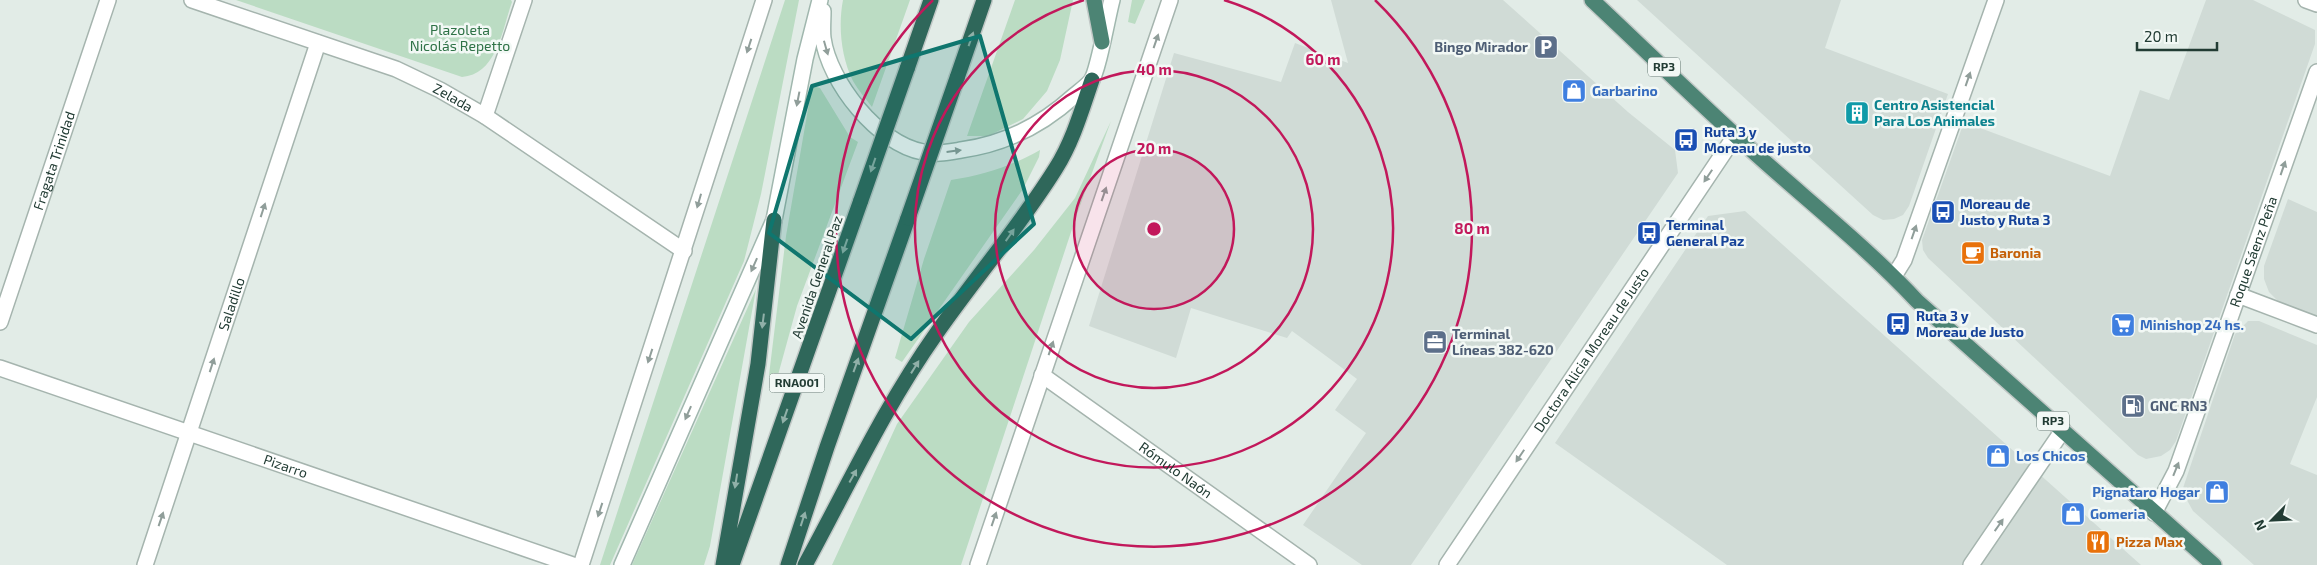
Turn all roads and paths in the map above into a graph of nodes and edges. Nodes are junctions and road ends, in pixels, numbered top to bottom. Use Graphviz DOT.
graph roads {
  1 [pos="108,0"];
  2 [pos="192,0"];
  3 [pos="524,0"];
  4 [pos="764,0"];
  5 [pos="821,0"];
  6 [pos="931,0"];
  7 [pos="984,0"];
  8 [pos="1094,0"];
  9 [pos="1112,0"];
  10 [pos="1170,0"];
  11 [pos="1592,0"];
  12 [pos="1996,0"];
  13 [pos="2306,0"];
  14 [pos="2317,4"];
  15 [pos="1102,42"];
  16 [pos="318,43"];
  17 [pos="2317,72"];
  18 [pos="1092,80"];
  19 [pos="485,116"];
  20 [pos="1735,136"];
  21 [pos="774,220"];
  22 [pos="684,251"];
  23 [pos="1894,276"];
  24 [pos="2238,295"];
  25 [pos="0,322"];
  26 [pos="2317,325"];
  27 [pos="0,368"];
  28 [pos="1042,375"];
  29 [pos="2063,430"];
  30 [pos="190,433"];
  31 [pos="2154,513"];
  32 [pos="145,565"];
  33 [pos="573,565"];
  34 [pos="582,565"];
  35 [pos="622,565"];
  36 [pos="723,565"];
  37 [pos="732,565"];
  38 [pos="788,565"];
  39 [pos="805,565"];
  40 [pos="978,565"];
  41 [pos="1309,565"];
  42 [pos="1447,565"];
  43 [pos="1970,565"];
  44 [pos="2214,565"];
  1 -- 25 [label="street, Fragata Trinidad"];
  2 -- 16 [label="street, Zelada"];
  3 -- 19 [label="street"];
  4 -- 22 [label="street, one-way"];
  5 -- 18 [label="street, one-way"];
  5 -- 21 [label="street, one-way"];
  6 -- 37 [label="highway, Avenida General Paz / RNA001, one-way, bridge"];
  38 -- 7 [label="highway, RNA001, one-way, bridge"];
  8 -- 15 [label="highway"];
  9 -- 15 [label="street"];
  28 -- 10 [label="street, one-way"];
  11 -- 20 [label="highway, RP3"];
  23 -- 12 [label="street, one-way"];
  13 -- 14 [label="street"];
  15 -- 18 [label="street"];
  16 -- 19 [label="street, Zelada"];
  30 -- 16 [label="street, Saladillo, one-way"];
  24 -- 17 [label="street, Roque Sáenz Peña, one-way"];
  39 -- 18 [label="highway, one-way"];
  19 -- 22 [label="street, Zelada"];
  20 -- 23 [label="highway, RP3"];
  20 -- 42 [label="street, Doctora Alicia Moreau de Justo, one-way"];
  21 -- 35 [label="street, one-way"];
  21 -- 36 [label="highway, one-way"];
  22 -- 34 [label="street, one-way"];
  23 -- 29 [label="highway, RP3"];
  24 -- 26 [label="street"];
  31 -- 24 [label="street, Roque Sáenz Peña, one-way"];
  27 -- 30 [label="street, Pizarro"];
  40 -- 28 [label="street, one-way"];
  28 -- 41 [label="street, Rómulo Naón"];
  29 -- 31 [label="highway, RP3"];
  43 -- 29 [label="street, one-way"];
  32 -- 30 [label="street, Saladillo, one-way"];
  30 -- 33 [label="street, Pizarro"];
  31 -- 44 [label="highway, RP3"];
}
